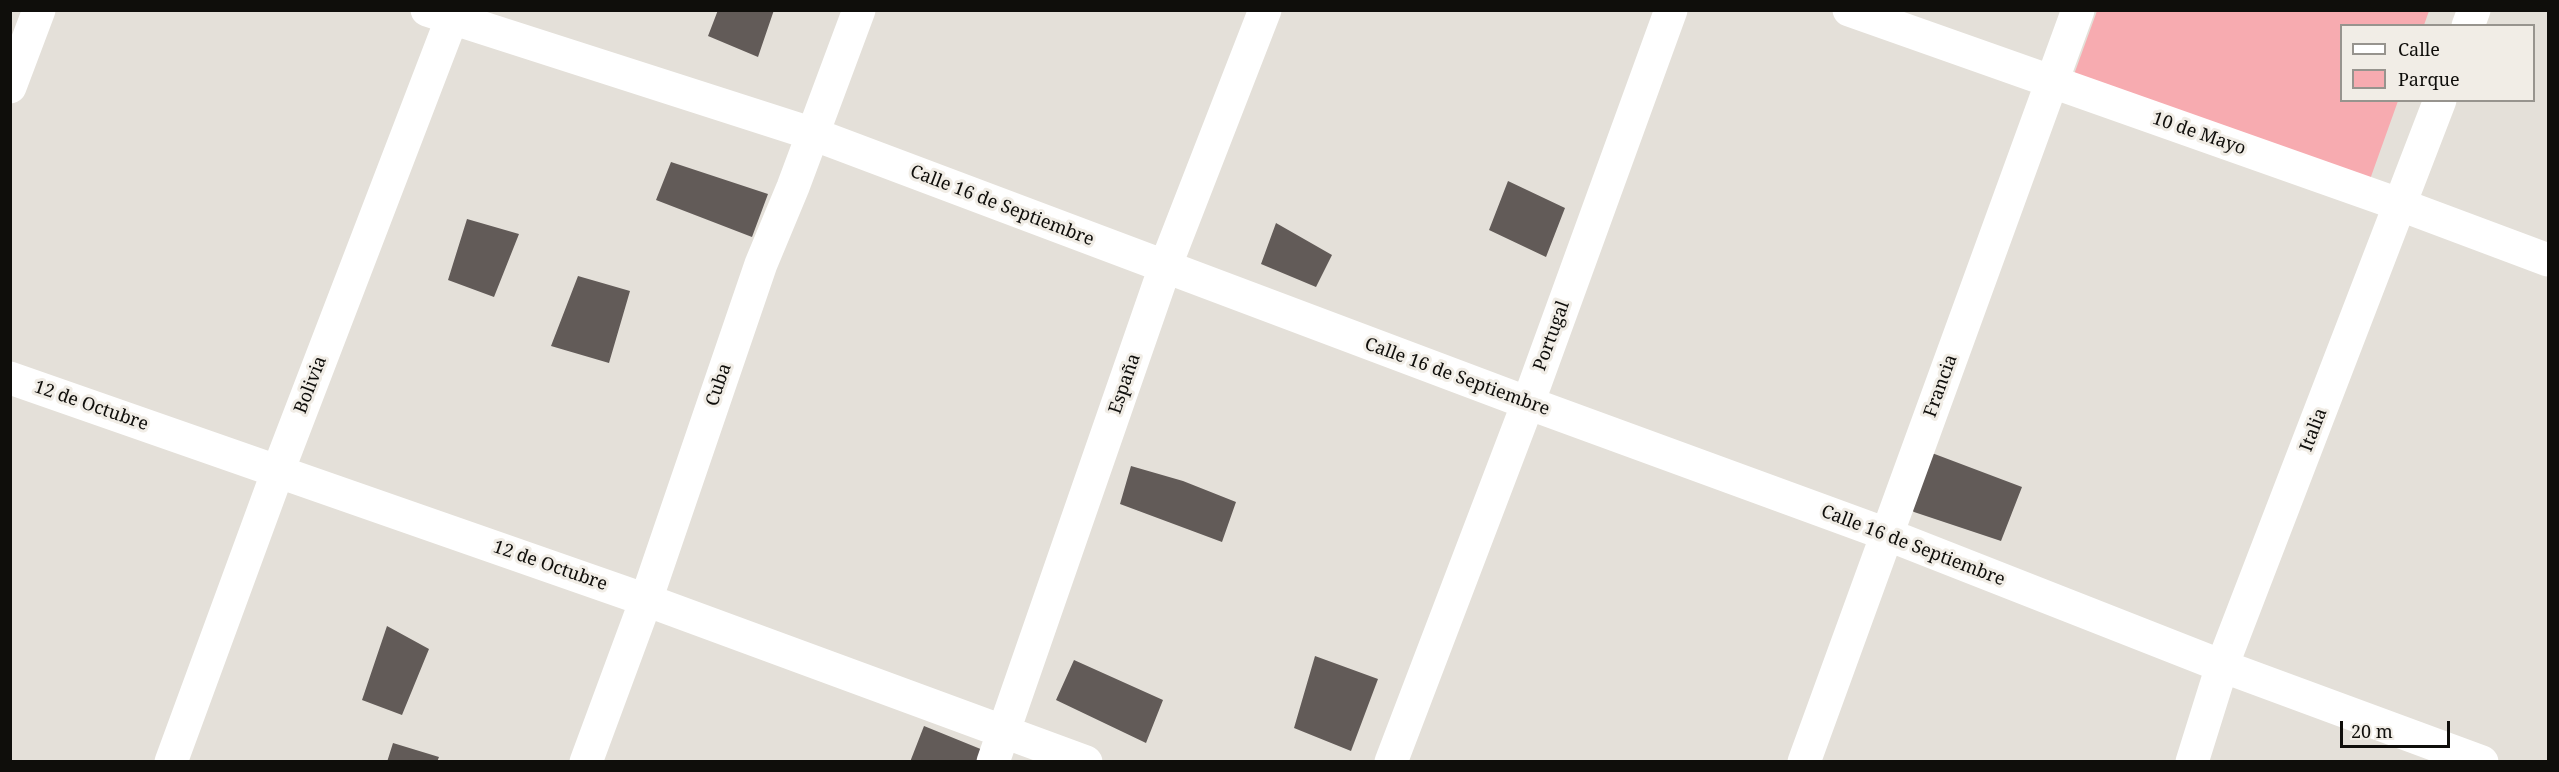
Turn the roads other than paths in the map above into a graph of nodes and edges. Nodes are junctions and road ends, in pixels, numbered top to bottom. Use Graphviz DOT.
graph roads {
  1 [pos="39,10"];
  2 [pos="859,10"];
  3 [pos="1265,10"];
  4 [pos="1671,10"];
  5 [pos="1849,10"];
  6 [pos="2078,10"];
  7 [pos="444,14"];
  8 [pos="2053,83"];
  9 [pos="10,87"];
  10 [pos="2439,102"];
  11 [pos="813,134"];
  12 [pos="2401,205"];
  13 [pos="2548,260"];
  14 [pos="1165,267"];
  15 [pos="10,378"];
  16 [pos="1528,403"];
  17 [pos="278,471"];
  18 [pos="1886,534"];
  19 [pos="645,600"];
  20 [pos="2222,666"];
  21 [pos="1005,731"];
  22 [pos="171,762"];
  23 [pos="586,762"];
  24 [pos="993,762"];
  25 [pos="1086,762"];
  26 [pos="1391,762"];
  27 [pos="1804,762"];
  28 [pos="2192,762"];
  29 [pos="2482,762"];
  1 -- 9 [label="street"];
  2 -- 11 [label="street, Cuba"];
  3 -- 14 [label="street, España"];
  4 -- 16 [label="street, Portugal"];
  5 -- 8 [label="street, 10 de Mayo"];
  6 -- 8 [label="street, Francia"];
  7 -- 11 [label="street, Calle 16 de Septiembre"];
  7 -- 17 [label="street, Bolivia"];
  8 -- 12 [label="street, 10 de Mayo"];
  8 -- 18 [label="street, Francia"];
  10 -- 12 [label="street, Italia"];
  11 -- 14 [label="street, Calle 16 de Septiembre"];
  11 -- 19 [label="street, Cuba"];
  12 -- 13 [label="street, 10 de Mayo"];
  12 -- 20 [label="street, Italia"];
  14 -- 16 [label="street, Calle 16 de Septiembre"];
  14 -- 21 [label="street, España"];
  15 -- 17 [label="street, 12 de Octubre"];
  16 -- 18 [label="street, Calle 16 de Septiembre"];
  16 -- 26 [label="street, Portugal"];
  17 -- 19 [label="street, 12 de Octubre"];
  17 -- 22 [label="street, Bolivia"];
  18 -- 20 [label="street, Calle 16 de Septiembre"];
  18 -- 27 [label="street, Francia"];
  19 -- 21 [label="street, 12 de Octubre"];
  19 -- 23 [label="street, Cuba"];
  20 -- 28 [label="street, Italia"];
  20 -- 29 [label="street, Calle 16 de Septiembre"];
  21 -- 24 [label="street, España"];
  21 -- 25 [label="street, 12 de Octubre"];
}
